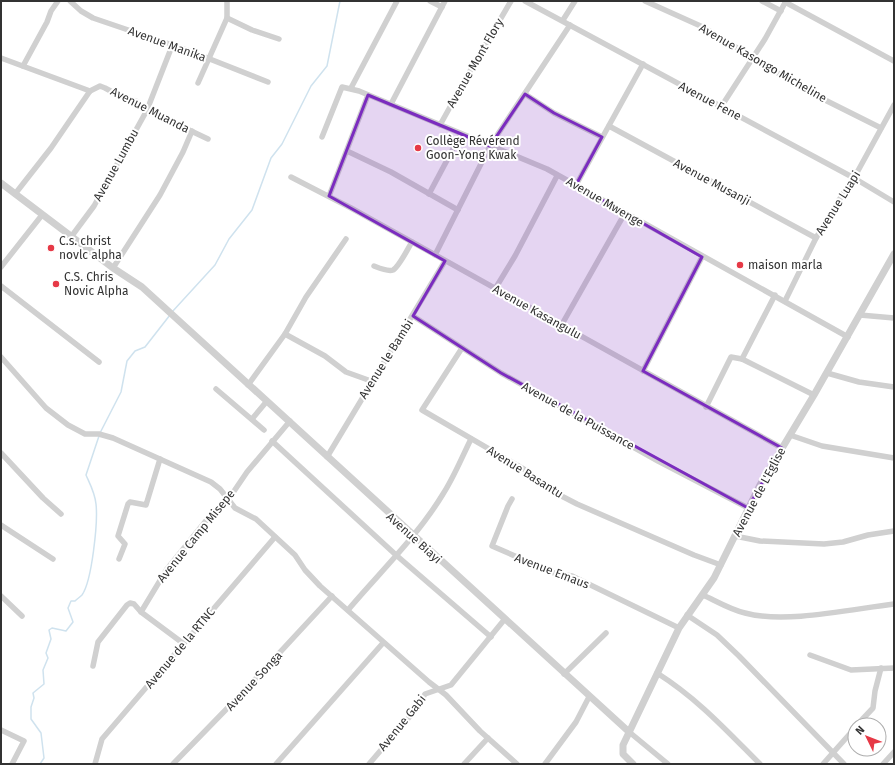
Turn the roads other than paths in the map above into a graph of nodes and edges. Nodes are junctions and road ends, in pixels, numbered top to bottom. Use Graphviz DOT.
graph roads {
  1 [pos="58,1"];
  2 [pos="70,1"];
  3 [pos="227,1"];
  4 [pos="398,1"];
  5 [pos="430,1"];
  6 [pos="445,1"];
  7 [pos="511,1"];
  8 [pos="525,1"];
  9 [pos="575,1"];
  10 [pos="645,1"];
  11 [pos="762,1"];
  12 [pos="786,2"];
  13 [pos="442,7"];
  14 [pos="781,11"];
  15 [pos="227,18"];
  16 [pos="564,20"];
  17 [pos="570,25"];
  18 [pos="279,39"];
  19 [pos="172,46"];
  20 [pos="1,58"];
  21 [pos="210,59"];
  22 [pos="752,59"];
  23 [pos="894,61"];
  24 [pos="643,64"];
  25 [pos="23,66"];
  26 [pos="268,82"];
  27 [pos="198,84"];
  28 [pos="351,88"];
  29 [pos="90,91"];
  30 [pos="525,94"];
  31 [pos="368,95"];
  32 [pos="391,104"];
  33 [pos="894,105"];
  34 [pos="721,107"];
  35 [pos="147,110"];
  36 [pos="440,125"];
  37 [pos="608,126"];
  38 [pos="881,128"];
  39 [pos="192,131"];
  40 [pos="461,134"];
  41 [pos="322,137"];
  42 [pos="602,137"];
  43 [pos="208,139"];
  44 [pos="490,146"];
  45 [pos="347,151"];
  46 [pos="557,176"];
  47 [pos="291,177"];
  48 [pos="854,178"];
  49 [pos="1,183"];
  50 [pos="576,185"];
  51 [pos="15,194"];
  52 [pos="429,194"];
  53 [pos="329,196"];
  54 [pos="894,202"];
  55 [pos="458,210"];
  56 [pos="624,214"];
  57 [pos="42,215"];
  58 [pos="71,237"];
  59 [pos="816,238"];
  60 [pos="346,239"];
  61 [pos="412,242"];
  62 [pos="894,254"];
  63 [pos="435,255"];
  64 [pos="702,257"];
  65 [pos="445,261"];
  66 [pos="374,266"];
  67 [pos="1,267"];
  68 [pos="113,268"];
  69 [pos="1,286"];
  70 [pos="495,289"];
  71 [pos="775,295"];
  72 [pos="784,301"];
  73 [pos="860,315"];
  74 [pos="413,316"];
  75 [pos="894,318"];
  76 [pos="561,326"];
  77 [pos="285,334"];
  78 [pos="848,337"];
  79 [pos="462,348"];
  80 [pos="1,357"];
  81 [pos="742,359"];
  82 [pos="99,362"];
  83 [pos="643,372"];
  84 [pos="827,373"];
  85 [pos="371,381"];
  86 [pos="248,385"];
  87 [pos="894,387"];
  88 [pos="216,389"];
  89 [pos="814,395"];
  90 [pos="267,401"];
  91 [pos="706,407"];
  92 [pos="252,420"];
  93 [pos="290,421"];
  94 [pos="264,430"];
  95 [pos="790,435"];
  96 [pos="471,439"];
  97 [pos="272,441"];
  98 [pos="782,448"];
  99 [pos="1,453"];
  100 [pos="327,457"];
  101 [pos="894,458"];
  102 [pos="160,459"];
  103 [pos="512,499"];
  104 [pos="228,500"];
  105 [pos="748,508"];
  106 [pos="61,514"];
  107 [pos="1,525"];
  108 [pos="894,531"];
  109 [pos="413,536"];
  110 [pos="735,536"];
  111 [pos="274,537"];
  112 [pos="396,555"];
  113 [pos="53,559"];
  114 [pos="119,559"];
  115 [pos="721,565"];
  116 [pos="703,594"];
  117 [pos="1,596"];
  118 [pos="332,596"];
  119 [pos="894,604"];
  120 [pos="348,610"];
  121 [pos="141,612"];
  122 [pos="688,615"];
  123 [pos="22,616"];
  124 [pos="504,620"];
  125 [pos="679,628"];
  126 [pos="606,633"];
  127 [pos="491,637"];
  128 [pos="383,643"];
  129 [pos="184,644"];
  130 [pos="810,655"];
  131 [pos="93,666"];
  132 [pos="881,668"];
  133 [pos="894,668"];
  134 [pos="657,673"];
  135 [pos="564,674"];
  136 [pos="438,689"];
  137 [pos="589,697"];
  138 [pos="865,717"];
  139 [pos="1,730"];
  140 [pos="628,731"];
  141 [pos="847,737"];
  142 [pos="488,738"];
  143 [pos="833,752"];
  144 [pos="894,752"];
  145 [pos="12,764"];
  146 [pos="95,764"];
  147 [pos="173,764"];
  148 [pos="276,764"];
  149 [pos="369,764"];
  150 [pos="464,764"];
  151 [pos="517,764"];
  152 [pos="545,764"];
  153 [pos="633,764"];
  154 [pos="668,764"];
  155 [pos="760,764"];
  156 [pos="823,764"];
  157 [pos="844,764"];
  158 [pos="883,764"];
  1 -- 25 [label="street"];
  2 -- 19 [label="street, Avenue Manika"];
  3 -- 15 [label="street"];
  4 -- 28 [label="street"];
  5 -- 13 [label="street"];
  6 -- 13 [label="street"];
  7 -- 36 [label="street, Avenue Mont Flory"];
  8 -- 16 [label="street, Avenue Fene"];
  9 -- 16 [label="street"];
  10 -- 22 [label="street, Avenue Kasongo Micheline"];
  11 -- 14 [label="street"];
  12 -- 14 [label="street"];
  12 -- 23 [label="street"];
  13 -- 32 [label="street"];
  14 -- 22 [label="street"];
  15 -- 18 [label="street"];
  15 -- 21 [label="street"];
  16 -- 17 [label="street, Avenue Fene"];
  17 -- 24 [label="street, Avenue Fene"];
  17 -- 30 [label="street"];
  19 -- 21 [label="street, Avenue Manika"];
  19 -- 35 [label="street, Avenue Lumbu"];
  20 -- 25 [label="street, Avenue Muanda"];
  21 -- 26 [label="street, Avenue Manika"];
  21 -- 27 [label="street"];
  22 -- 34 [label="street"];
  22 -- 38 [label="street, Avenue Kasongo Micheline"];
  24 -- 34 [label="street, Avenue Fene"];
  24 -- 37 [label="street"];
  25 -- 29 [label="street, Avenue Muanda"];
  28 -- 31 [label="street, Avenue Mwenge"];
  28 -- 41 [label="street"];
  29 -- 35 [label="street, Avenue Muanda"];
  29 -- 51 [label="street"];
  30 -- 42 [label="street"];
  30 -- 44 [label="street"];
  31 -- 32 [label="street, Avenue Mwenge"];
  31 -- 45 [label="street"];
  32 -- 36 [label="street, Avenue Mwenge"];
  33 -- 38 [label="street, Avenue Luapi"];
  34 -- 48 [label="street, Avenue Fene"];
  35 -- 39 [label="street, Avenue Muanda"];
  35 -- 58 [label="street, Avenue Lumbu"];
  36 -- 40 [label="street, Avenue Mwenge"];
  37 -- 42 [label="street"];
  37 -- 59 [label="street, Avenue Musanji"];
  38 -- 48 [label="street, Avenue Luapi"];
  39 -- 43 [label="street, Avenue Muanda"];
  39 -- 68 [label="street"];
  40 -- 44 [label="street, Avenue Mwenge"];
  40 -- 52 [label="street"];
  42 -- 50 [label="street"];
  44 -- 46 [label="street, Avenue Mwenge"];
  44 -- 55 [label="street"];
  45 -- 52 [label="street"];
  45 -- 53 [label="street"];
  46 -- 50 [label="street, Avenue Mwenge"];
  46 -- 70 [label="street"];
  47 -- 53 [label="street, Avenue Kasangulu"];
  48 -- 54 [label="street, Avenue Fene"];
  48 -- 59 [label="street, Avenue Luapi"];
  49 -- 51 [label="street, Avenue Biayi"];
  50 -- 56 [label="street, Avenue Mwenge"];
  51 -- 57 [label="street, Avenue Biayi"];
  52 -- 55 [label="street"];
  53 -- 61 [label="street, Avenue Kasangulu"];
  55 -- 63 [label="street"];
  56 -- 64 [label="street, Avenue Mwenge"];
  56 -- 76 [label="street"];
  57 -- 58 [label="street, Avenue Biayi"];
  57 -- 67 [label="street"];
  58 -- 68 [label="street, Avenue Biayi"];
  59 -- 72 [label="street, Avenue Luapi"];
  60 -- 77 [label="street"];
  61 -- 63 [label="street, Avenue Kasangulu"];
  61 -- 66 [label="street"];
  62 -- 73 [label="street, Avenue de L'Eglise"];
  63 -- 65 [label="street, Avenue Kasangulu"];
  64 -- 71 [label="street, Avenue Mwenge"];
  64 -- 83 [label="street"];
  65 -- 70 [label="street, Avenue Kasangulu"];
  65 -- 74 [label="street, Avenue le Bambi"];
  68 -- 86 [label="street, Avenue Biayi"];
  69 -- 82 [label="street"];
  70 -- 76 [label="street, Avenue Kasangulu"];
  71 -- 72 [label="street, Avenue Mwenge"];
  71 -- 81 [label="street"];
  72 -- 78 [label="street, Avenue Mwenge"];
  73 -- 75 [label="street"];
  73 -- 78 [label="street, Avenue de L'Eglise"];
  74 -- 79 [label="street, Avenue de la Puissance"];
  74 -- 85 [label="street, Avenue le Bambi"];
  76 -- 83 [label="street, Avenue Kasangulu"];
  77 -- 85 [label="street"];
  77 -- 86 [label="street"];
  78 -- 84 [label="street, Avenue de L'Eglise"];
  79 -- 96 [label="street, Avenue Basantu"];
  79 -- 105 [label="street, Avenue de la Puissance"];
  80 -- 102 [label="street"];
  81 -- 89 [label="street"];
  81 -- 91 [label="street"];
  83 -- 91 [label="street, Avenue Kasangulu"];
  84 -- 87 [label="street"];
  84 -- 89 [label="street, Avenue de L'Eglise"];
  85 -- 100 [label="street, Avenue le Bambi"];
  86 -- 90 [label="street, Avenue Biayi"];
  88 -- 92 [label="street"];
  89 -- 95 [label="street, Avenue de L'Eglise"];
  90 -- 92 [label="street"];
  90 -- 93 [label="street, Avenue Biayi"];
  91 -- 98 [label="street, Avenue Kasangulu"];
  92 -- 94 [label="street"];
  93 -- 97 [label="street, Avenue Camp Misepe"];
  93 -- 100 [label="street, Avenue Biayi"];
  95 -- 98 [label="street, Avenue de L'Eglise"];
  95 -- 101 [label="street"];
  96 -- 109 [label="street"];
  96 -- 115 [label="street, Avenue Basantu"];
  97 -- 104 [label="street, Avenue Camp Misepe"];
  97 -- 112 [label="street"];
  98 -- 105 [label="street, Avenue de L'Eglise"];
  99 -- 106 [label="street"];
  100 -- 109 [label="street, Avenue Biayi"];
  102 -- 104 [label="street"];
  102 -- 114 [label="street"];
  103 -- 125 [label="street, Avenue Emaus"];
  104 -- 111 [label="street"];
  104 -- 121 [label="street, Avenue Camp Misepe"];
  105 -- 110 [label="street, Avenue de L'Eglise"];
  107 -- 113 [label="street"];
  108 -- 110 [label="street"];
  109 -- 112 [label="street"];
  109 -- 124 [label="street, Avenue Biayi"];
  110 -- 115 [label="street, Avenue de L'Eglise"];
  111 -- 118 [label="street"];
  111 -- 129 [label="street, Avenue de la RTNC"];
  112 -- 120 [label="street"];
  112 -- 127 [label="street"];
  115 -- 116 [label="street, Avenue de L'Eglise"];
  116 -- 119 [label="street"];
  116 -- 122 [label="street, Avenue de L'Eglise"];
  117 -- 123 [label="street"];
  118 -- 120 [label="street"];
  118 -- 147 [label="street, Avenue Songa"];
  120 -- 128 [label="street"];
  121 -- 129 [label="street"];
  121 -- 131 [label="street"];
  122 -- 125 [label="street, Avenue de L'Eglise"];
  122 -- 143 [label="street"];
  124 -- 127 [label="street, Avenue Gabi"];
  124 -- 135 [label="street, Avenue Biayi"];
  125 -- 134 [label="street, Avenue de L'Eglise"];
  126 -- 135 [label="street"];
  127 -- 136 [label="street, Avenue Gabi"];
  128 -- 136 [label="street"];
  128 -- 148 [label="street"];
  129 -- 146 [label="street, Avenue de la RTNC"];
  130 -- 132 [label="street"];
  132 -- 133 [label="street"];
  132 -- 138 [label="street"];
  134 -- 140 [label="street, Avenue de L'Eglise"];
  134 -- 155 [label="street"];
  135 -- 137 [label="street, Avenue Biayi"];
  136 -- 142 [label="street"];
  136 -- 149 [label="street, Avenue Gabi"];
  137 -- 140 [label="street, Avenue Biayi"];
  137 -- 152 [label="street"];
  139 -- 145 [label="street"];
  140 -- 153 [label="street"];
  140 -- 154 [label="street"];
  141 -- 143 [label="street"];
  142 -- 150 [label="street"];
  142 -- 151 [label="street"];
  143 -- 156 [label="street"];
  143 -- 157 [label="street"];
  144 -- 158 [label="street"];
}
